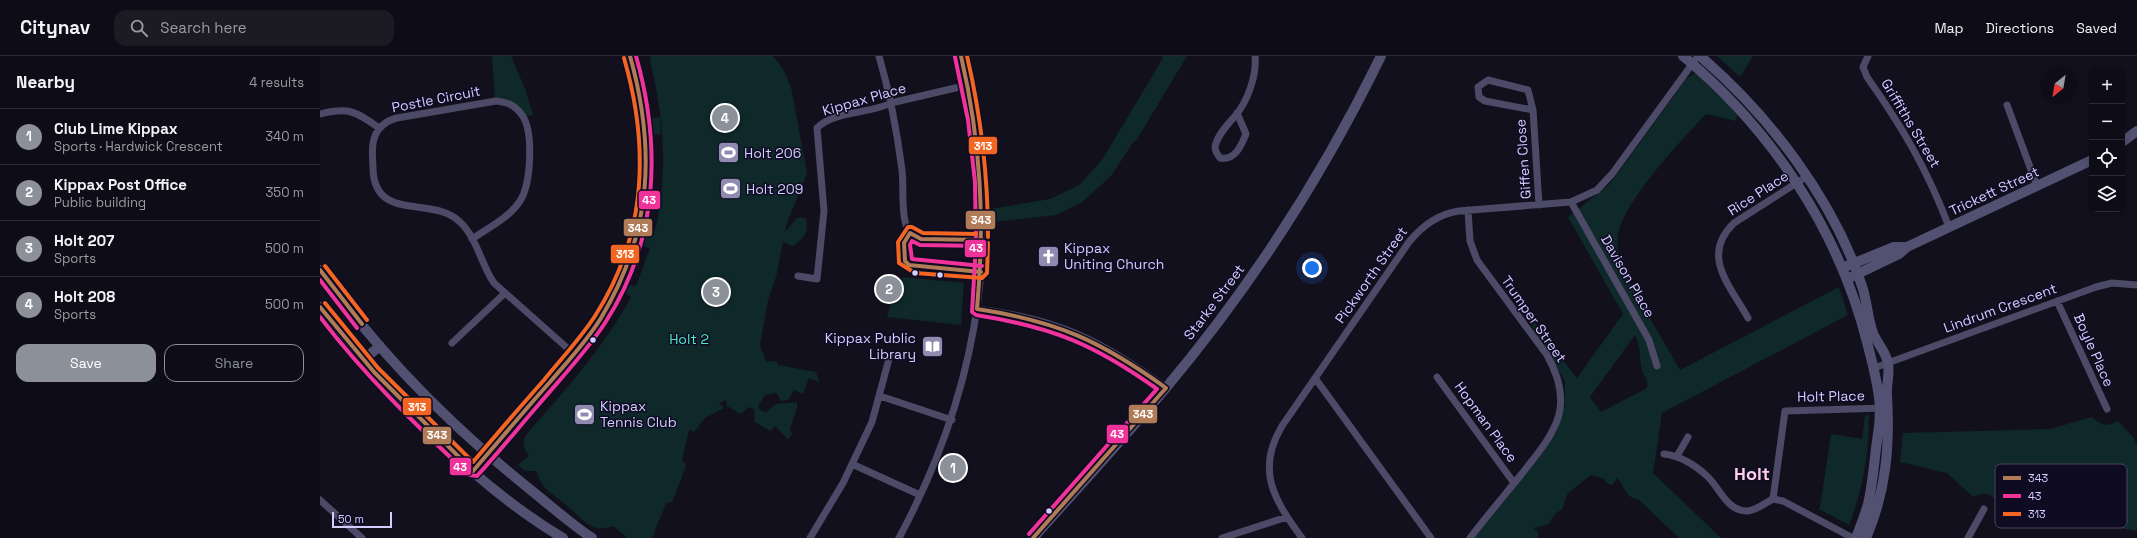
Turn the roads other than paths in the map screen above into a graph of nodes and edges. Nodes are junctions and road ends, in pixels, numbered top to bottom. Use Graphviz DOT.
graph roads {
  1 [pos="630,56"];
  2 [pos="879,56"];
  3 [pos="961,56"];
  4 [pos="1255,56"];
  5 [pos="1381,56"];
  6 [pos="1683,56"];
  7 [pos="1868,56"];
  8 [pos="1697,59"];
  9 [pos="968,85"];
  10 [pos="892,103"];
  11 [pos="2007,105"];
  12 [pos="1532,110"];
  13 [pos="1238,113"];
  14 [pos="320,114"];
  15 [pos="379,128"];
  16 [pos="2137,130"];
  17 [pos="2124,140"];
  18 [pos="2089,161"];
  19 [pos="1806,177"];
  20 [pos="1797,182"];
  21 [pos="2037,186"];
  22 [pos="1571,202"];
  23 [pos="1539,205"];
  24 [pos="1468,210"];
  25 [pos="1949,227"];
  26 [pos="472,239"];
  27 [pos="983,240"];
  28 [pos="1907,247"];
  29 [pos="1852,264"];
  30 [pos="1842,268"];
  31 [pos="320,270"];
  32 [pos="1857,275"];
  33 [pos="798,276"];
  34 [pos="1846,280"];
  35 [pos="2137,285"];
  36 [pos="505,293"];
  37 [pos="2058,301"];
  38 [pos="320,307"];
  39 [pos="977,309"];
  40 [pos="1748,318"];
  41 [pos="452,343"];
  42 [pos="380,346"];
  43 [pos="574,354"];
  44 [pos="890,355"];
  45 [pos="363,360"];
  46 [pos="1888,362"];
  47 [pos="1657,366"];
  48 [pos="1874,368"];
  49 [pos="1437,377"];
  50 [pos="1315,378"];
  51 [pos="1166,388"];
  52 [pos="880,396"];
  53 [pos="1884,408"];
  54 [pos="2107,409"];
  55 [pos="952,420"];
  56 [pos="1688,437"];
  57 [pos="1664,454"];
  58 [pos="487,455"];
  59 [pos="1677,456"];
  60 [pos="852,464"];
  61 [pos="473,471"];
  62 [pos="1514,483"];
  63 [pos="920,495"];
  64 [pos="1773,499"];
  65 [pos="320,500"];
  66 [pos="1984,509"];
  67 [pos="1287,517"];
  68 [pos="362,538"];
  69 [pos="563,538"];
  70 [pos="592,538"];
  71 [pos="810,538"];
  72 [pos="899,538"];
  73 [pos="1033,538"];
  74 [pos="1222,538"];
  75 [pos="1302,538"];
  76 [pos="1431,538"];
  77 [pos="1470,538"];
  78 [pos="1852,538"];
  79 [pos="1856,538"];
  80 [pos="1866,538"];
  81 [pos="1968,538"];
  1 -- 43 [label="street"];
  2 -- 10 [label="street"];
  3 -- 9 [label="street"];
  4 -- 13 [label="street"];
  5 -- 51 [label="street, Starke Street"];
  6 -- 8 [label="street"];
  7 -- 25 [label="street, Griffiths Street"];
  8 -- 19 [label="street"];
  8 -- 20 [label="street"];
  8 -- 22 [label="street, Pickworth Street"];
  9 -- 10 [label="street, Kippax Place"];
  9 -- 27 [label="street"];
  10 -- 27 [label="street"];
  10 -- 33 [label="street, Kippax Place"];
  11 -- 21 [label="street"];
  12 -- 12 [label="street, Giffen Close"];
  12 -- 23 [label="street, Giffen Close"];
  13 -- 13 [label="street"];
  14 -- 15 [label="street"];
  15 -- 26 [label="street, Postle Circuit"];
  15 -- 26 [label="street, Postle Circuit"];
  16 -- 17 [label="street"];
  18 -- 21 [label="street, Trickett Street"];
  19 -- 20 [label="street, Rice Place"];
  19 -- 29 [label="street"];
  20 -- 30 [label="street"];
  20 -- 40 [label="street, Rice Place"];
  21 -- 25 [label="street, Trickett Street"];
  22 -- 23 [label="street, Pickworth Street"];
  22 -- 47 [label="street, Davison Place"];
  23 -- 24 [label="street, Pickworth Street"];
  24 -- 50 [label="street, Pickworth Street"];
  24 -- 62 [label="street, Trumper Street"];
  25 -- 28 [label="street, Trickett Street"];
  26 -- 36 [label="street, Postle Circuit"];
  27 -- 39 [label="street"];
  28 -- 29 [label="street, Trickett Street"];
  28 -- 32 [label="street, Trickett Street"];
  29 -- 30 [label="street, Trickett Street"];
  29 -- 32 [label="street"];
  30 -- 34 [label="street"];
  31 -- 42 [label="street"];
  32 -- 34 [label="street, Trickett Street"];
  32 -- 46 [label="street"];
  34 -- 48 [label="street"];
  35 -- 37 [label="street, Lindrum Crescent"];
  36 -- 41 [label="street"];
  36 -- 43 [label="street, Postle Circuit"];
  37 -- 46 [label="street, Lindrum Crescent"];
  37 -- 54 [label="street, Boyle Place"];
  38 -- 45 [label="street"];
  39 -- 51 [label="street"];
  39 -- 55 [label="street"];
  42 -- 45 [label="street"];
  42 -- 58 [label="street"];
  43 -- 58 [label="street"];
  44 -- 52 [label="street"];
  45 -- 61 [label="street"];
  46 -- 48 [label="street, Lindrum Crescent"];
  46 -- 53 [label="street"];
  48 -- 53 [label="street"];
  49 -- 62 [label="street, Hopman Place"];
  50 -- 67 [label="street, Pickworth Street"];
  50 -- 76 [label="street"];
  51 -- 73 [label="street, Starke Street"];
  52 -- 55 [label="street"];
  52 -- 60 [label="street"];
  53 -- 64 [label="street, Holt Place"];
  53 -- 79 [label="street"];
  53 -- 80 [label="street"];
  55 -- 63 [label="street"];
  56 -- 59 [label="street"];
  57 -- 59 [label="street"];
  58 -- 61 [label="street"];
  58 -- 70 [label="street"];
  59 -- 64 [label="street"];
  60 -- 63 [label="street"];
  60 -- 71 [label="street"];
  61 -- 69 [label="street"];
  62 -- 77 [label="street, Trumper Street"];
  63 -- 72 [label="street"];
  64 -- 78 [label="street"];
  65 -- 68 [label="street"];
  66 -- 81 [label="street"];
  67 -- 74 [label="street"];
  67 -- 75 [label="street, Pickworth Street"];
}
